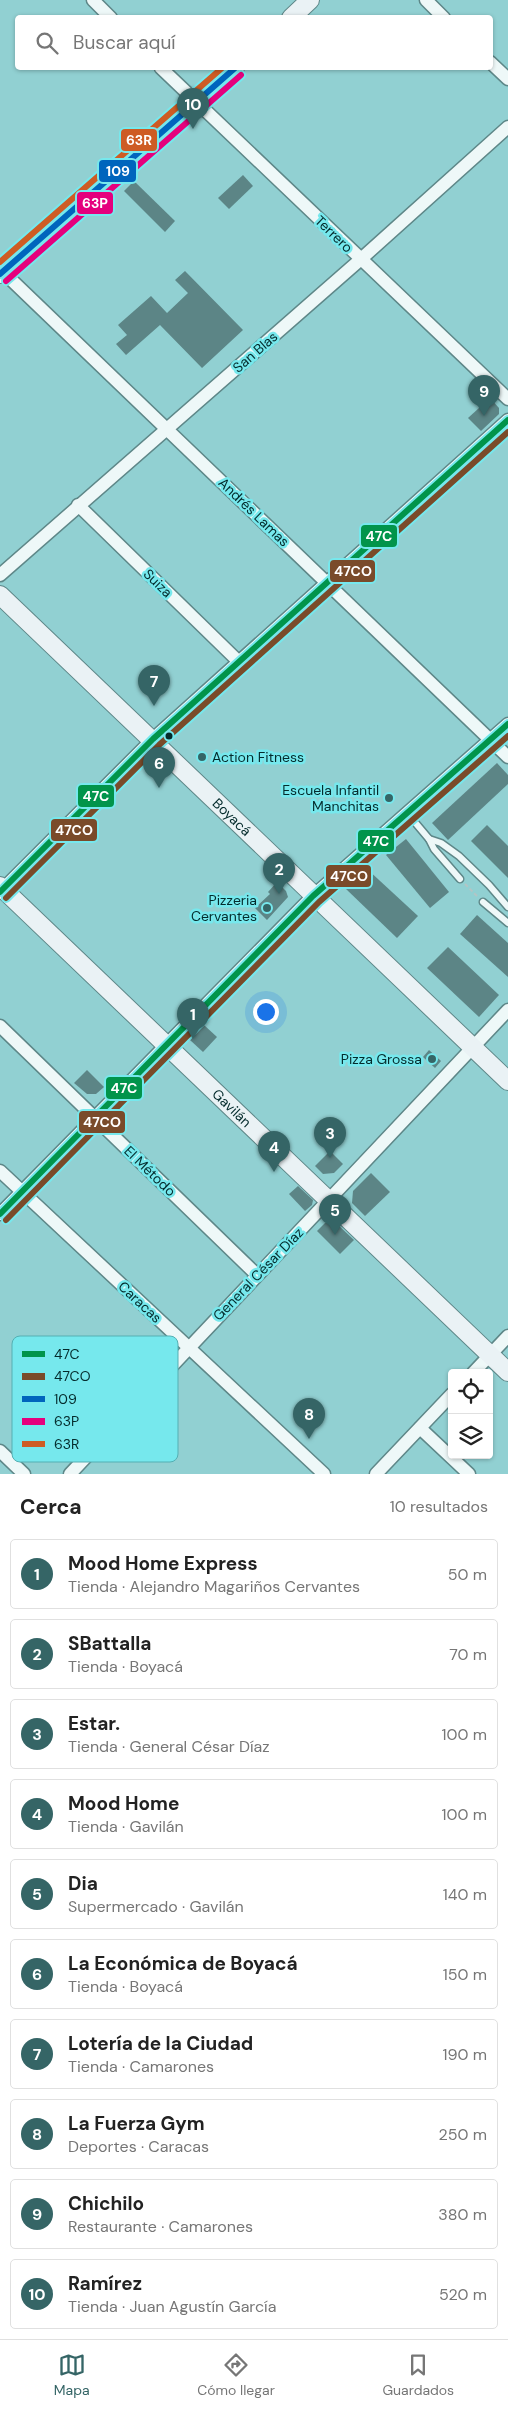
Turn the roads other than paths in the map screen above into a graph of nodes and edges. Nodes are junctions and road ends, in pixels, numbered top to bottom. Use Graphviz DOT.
graph roads {
  1 [pos="93,0"];
  2 [pos="310,0"];
  3 [pos="426,0"];
  4 [pos="108,15"];
  5 [pos="294,15"];
  6 [pos="441,15"];
  7 [pos="493,65"];
  8 [pos="163,70"];
  9 [pos="233,70"];
  10 [pos="508,79"];
  11 [pos="196,102"];
  12 [pos="508,128"];
  13 [pos="361,259"];
  14 [pos="1,272"];
  15 [pos="508,399"];
  16 [pos="508,420"];
  17 [pos="166,428"];
  18 [pos="78,505"];
  19 [pos="0,575"];
  20 [pos="328,582"];
  21 [pos="0,595"];
  22 [pos="238,661"];
  23 [pos="508,724"];
  24 [pos="153,740"];
  25 [pos="490,740"];
  26 [pos="508,757"];
  27 [pos="408,814"];
  28 [pos="429,839"];
  29 [pos="460,879"];
  30 [pos="1,889"];
  31 [pos="313,896"];
  32 [pos="483,902"];
  33 [pos="508,907"];
  34 [pos="508,923"];
  35 [pos="508,1010"];
  36 [pos="0,1026"];
  37 [pos="166,1046"];
  38 [pos="473,1047"];
  39 [pos="508,1081"];
  40 [pos="95,1118"];
  41 [pos="0,1171"];
  42 [pos="21,1191"];
  43 [pos="329,1200"];
  44 [pos="0,1214"];
  45 [pos="257,1275"];
  46 [pos="508,1336"];
  47 [pos="189,1346"];
  48 [pos="490,1355"];
  49 [pos="178,1358"];
  50 [pos="477,1369"];
  51 [pos="508,1372"];
  52 [pos="448,1398"];
  53 [pos="420,1428"];
  54 [pos="0,1451"];
  55 [pos="81,1462"];
  56 [pos="24,1474"];
  57 [pos="70,1474"];
  58 [pos="324,1474"];
  59 [pos="376,1474"];
  60 [pos="469,1474"];
  1 -- 4 [label="street"];
  2 -- 5 [label="street"];
  3 -- 6 [label="street"];
  7 -- 10 [label="street"];
  8 -- 11 [label="street, Terrero"];
  9 -- 11 [label="street"];
  11 -- 13 [label="street, Terrero"];
  11 -- 14 [label="street"];
  12 -- 13 [label="street, San Blas"];
  13 -- 15 [label="street, Terrero"];
  13 -- 17 [label="street, San Blas"];
  14 -- 17 [label="street, Andrés Lamas"];
  16 -- 20 [label="street"];
  17 -- 18 [label="street, San Blas"];
  17 -- 20 [label="street, Andrés Lamas"];
  18 -- 19 [label="street, San Blas"];
  18 -- 22 [label="street, Suiza"];
  20 -- 22 [label="street"];
  20 -- 25 [label="street, Andrés Lamas"];
  21 -- 24 [label="street, Boyacá"];
  22 -- 24 [label="street"];
  23 -- 25 [label="street"];
  24 -- 30 [label="street"];
  24 -- 31 [label="street, Boyacá"];
  25 -- 26 [label="street, Andrés Lamas"];
  25 -- 27 [label="street"];
  27 -- 28 [label="lane"];
  27 -- 31 [label="street"];
  28 -- 29 [label="lane"];
  28 -- 33 [label="lane"];
  30 -- 37 [label="street, Gavilán"];
  31 -- 37 [label="street"];
  31 -- 38 [label="street, Boyacá"];
  32 -- 34 [label="lane"];
  35 -- 38 [label="street, General César Díaz"];
  36 -- 40 [label="street, El Método"];
  37 -- 40 [label="street"];
  37 -- 43 [label="street, Gavilán"];
  38 -- 39 [label="street, Boyacá"];
  38 -- 43 [label="street, General César Díaz"];
  40 -- 42 [label="street"];
  40 -- 45 [label="street, El Método"];
  41 -- 42 [label="street, Caracas"];
  42 -- 44 [label="street"];
  42 -- 47 [label="street, Caracas"];
  43 -- 45 [label="street, General César Díaz"];
  43 -- 48 [label="street, Gavilán"];
  45 -- 47 [label="street, General César Díaz"];
  46 -- 48 [label="street"];
  47 -- 49 [label="street, General César Díaz"];
  47 -- 58 [label="street, Caracas"];
  48 -- 50 [label="street"];
  48 -- 51 [label="street, Gavilán"];
  52 -- 53 [label="street"];
  53 -- 59 [label="street"];
  53 -- 60 [label="street"];
  54 -- 56 [label="street"];
  55 -- 57 [label="street, General César Díaz"];
}
